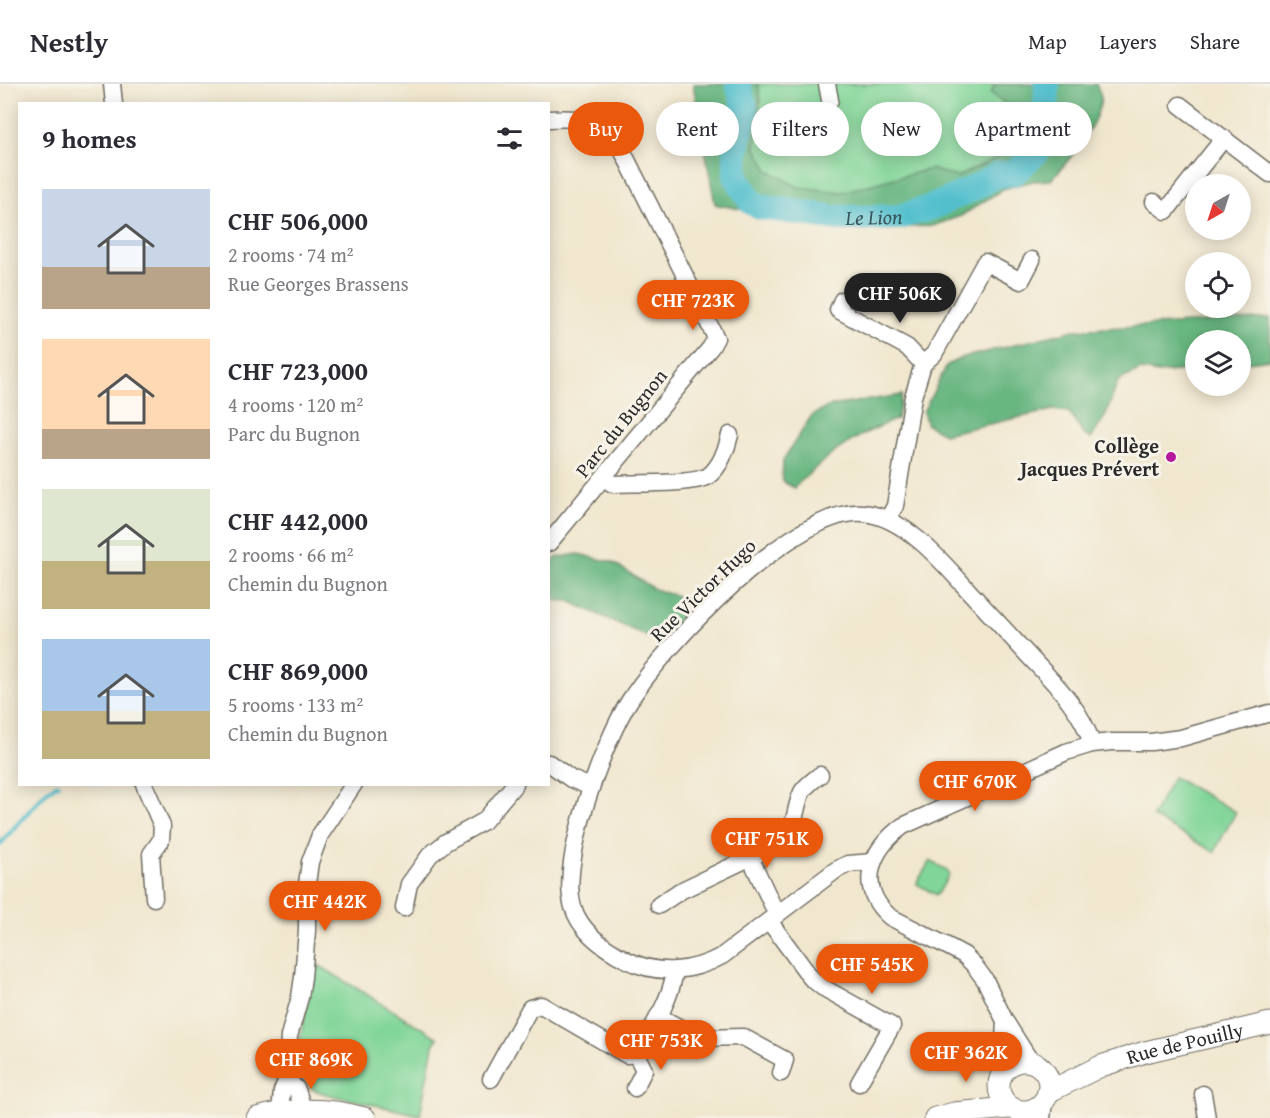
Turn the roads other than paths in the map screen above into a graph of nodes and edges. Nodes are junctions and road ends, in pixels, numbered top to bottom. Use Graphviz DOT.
graph roads {
  1 [pos="112,84"];
  2 [pos="114,102"];
  3 [pos="1180,105"];
  4 [pos="550,119"];
  5 [pos="1224,138"];
  6 [pos="1270,174"];
  7 [pos="1154,202"];
  8 [pos="1032,260"];
  9 [pos="842,300"];
  10 [pos="923,364"];
  11 [pos="730,435"];
  12 [pos="604,478"];
  13 [pos="888,519"];
  14 [pos="550,540"];
  15 [pos="1270,713"];
  16 [pos="1092,744"];
  17 [pos="550,764"];
  18 [pos="820,775"];
  19 [pos="145,786"];
  20 [pos="353,786"];
  21 [pos="513,786"];
  22 [pos="591,787"];
  23 [pos="750,857"];
  24 [pos="873,862"];
  25 [pos="154,898"];
  26 [pos="660,905"];
  27 [pos="404,908"];
  28 [pos="773,918"];
  29 [pos="675,970"];
  30 [pos="658,1016"];
  31 [pos="1005,1021"];
  32 [pos="1270,1023"];
  33 [pos="636,1054"];
  34 [pos="1035,1064"];
  35 [pos="1101,1066"];
  36 [pos="781,1073"];
  37 [pos="1000,1078"];
  38 [pos="287,1079"];
  39 [pos="491,1080"];
  40 [pos="859,1083"];
  41 [pos="635,1088"];
  42 [pos="1203,1094"];
  43 [pos="1045,1104"];
  44 [pos="303,1109"];
  45 [pos="280,1112"];
  46 [pos="1017,1112"];
  47 [pos="944,1115"];
  48 [pos="257,1118"];
  49 [pos="365,1118"];
  50 [pos="1207,1118"];
  1 -- 2 [label="street"];
  3 -- 5 [label="street"];
  4 -- 12 [label="street, Parc du Bugnon"];
  5 -- 6 [label="street"];
  5 -- 7 [label="street"];
  8 -- 10 [label="street"];
  9 -- 10 [label="street"];
  10 -- 13 [label="street"];
  11 -- 12 [label="street"];
  12 -- 14 [label="street, Parc du Bugnon"];
  13 -- 16 [label="street, Rue Victor Hugo"];
  13 -- 22 [label="street, Rue Victor Hugo"];
  15 -- 16 [label="street"];
  16 -- 24 [label="street"];
  17 -- 22 [label="street"];
  18 -- 23 [label="street"];
  19 -- 25 [label="street"];
  20 -- 38 [label="street"];
  21 -- 27 [label="street"];
  22 -- 29 [label="street, Rue Victor Hugo"];
  23 -- 26 [label="street"];
  23 -- 28 [label="street"];
  24 -- 28 [label="street, Rue Victor Hugo"];
  24 -- 31 [label="street"];
  28 -- 29 [label="street, Rue Victor Hugo"];
  28 -- 40 [label="street"];
  29 -- 30 [label="street"];
  30 -- 33 [label="street"];
  30 -- 36 [label="street"];
  31 -- 34 [label="street"];
  31 -- 37 [label="street"];
  32 -- 35 [label="street, Rue de Pouilly"];
  33 -- 39 [label="street"];
  33 -- 41 [label="street"];
  34 -- 35 [label="street, Rue de Pouilly"];
  34 -- 37 [label="street, Rue de Pouilly"];
  34 -- 43 [label="street"];
  35 -- 43 [label="street, Rue de Pouilly"];
  37 -- 46 [label="street"];
  37 -- 47 [label="street, Rue de Pouilly"];
  38 -- 44 [label="street"];
  38 -- 45 [label="street"];
  42 -- 50 [label="street"];
  43 -- 46 [label="street, Rue de Pouilly"];
  44 -- 45 [label="street"];
  44 -- 49 [label="street"];
  45 -- 48 [label="street"];
  46 -- 47 [label="street, Rue de Pouilly"];
}
